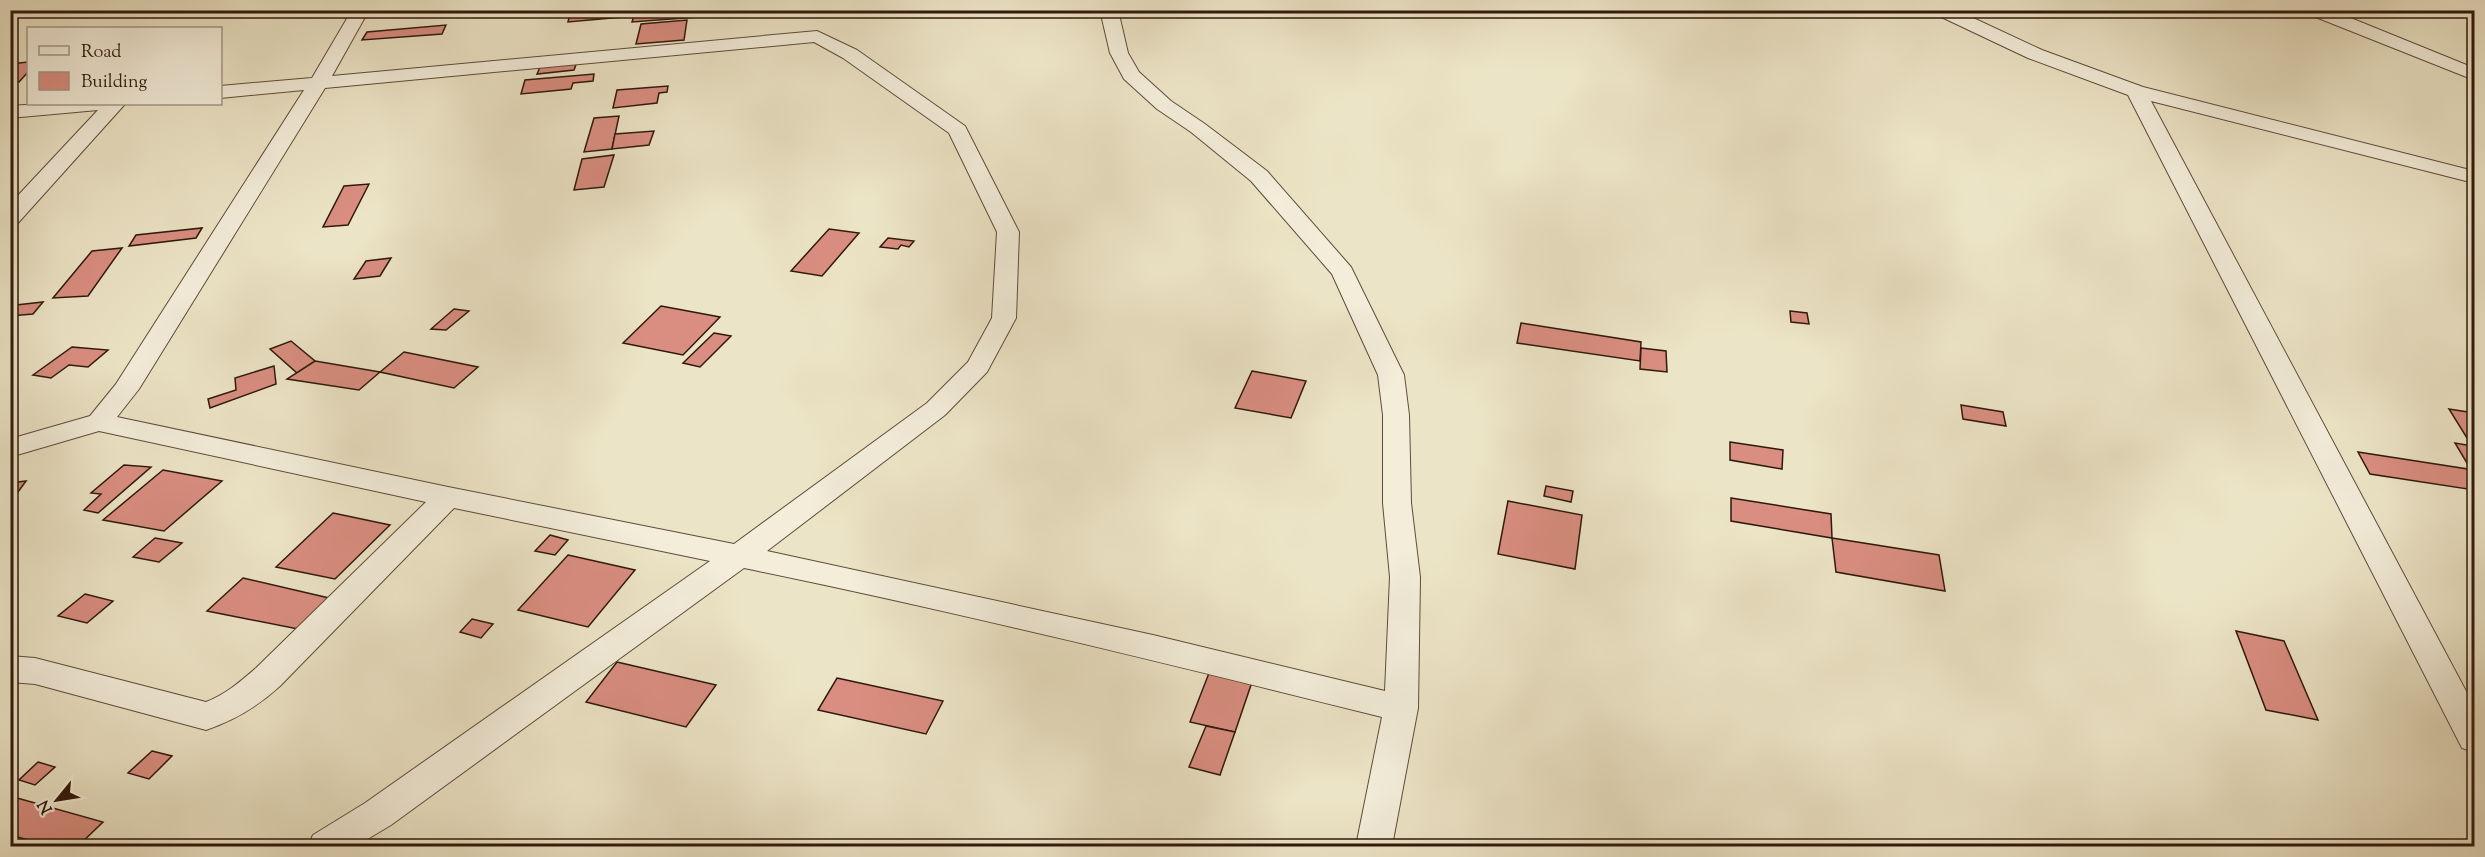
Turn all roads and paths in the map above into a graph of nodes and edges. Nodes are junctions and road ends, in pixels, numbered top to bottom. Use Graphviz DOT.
graph roads {
  1 [pos="361,10"];
  2 [pos="1109,10"];
  3 [pos="1941,10"];
  4 [pos="2314,10"];
  5 [pos="2475,74"];
  6 [pos="318,83"];
  7 [pos="2136,91"];
  8 [pos="222,92"];
  9 [pos="90,105"];
  10 [pos="114,105"];
  11 [pos="10,112"];
  12 [pos="2475,177"];
  13 [pos="10,218"];
  14 [pos="99,422"];
  15 [pos="10,448"];
  16 [pos="448,497"];
  17 [pos="739,556"];
  18 [pos="10,669"];
  19 [pos="1401,708"];
  20 [pos="2475,738"];
  21 [pos="326,846"];
  22 [pos="1374,846"];
  1 -- 6 [label="street"];
  2 -- 19 [label="street"];
  3 -- 7 [label="street"];
  4 -- 5 [label="street"];
  6 -- 8 [label="street"];
  6 -- 14 [label="street"];
  6 -- 17 [label="street"];
  7 -- 12 [label="street"];
  7 -- 20 [label="street"];
  9 -- 11 [label="street"];
  10 -- 13 [label="street"];
  14 -- 15 [label="street"];
  14 -- 16 [label="street"];
  16 -- 17 [label="street"];
  16 -- 18 [label="street"];
  17 -- 19 [label="street"];
  17 -- 21 [label="street"];
  19 -- 22 [label="street"];
}
